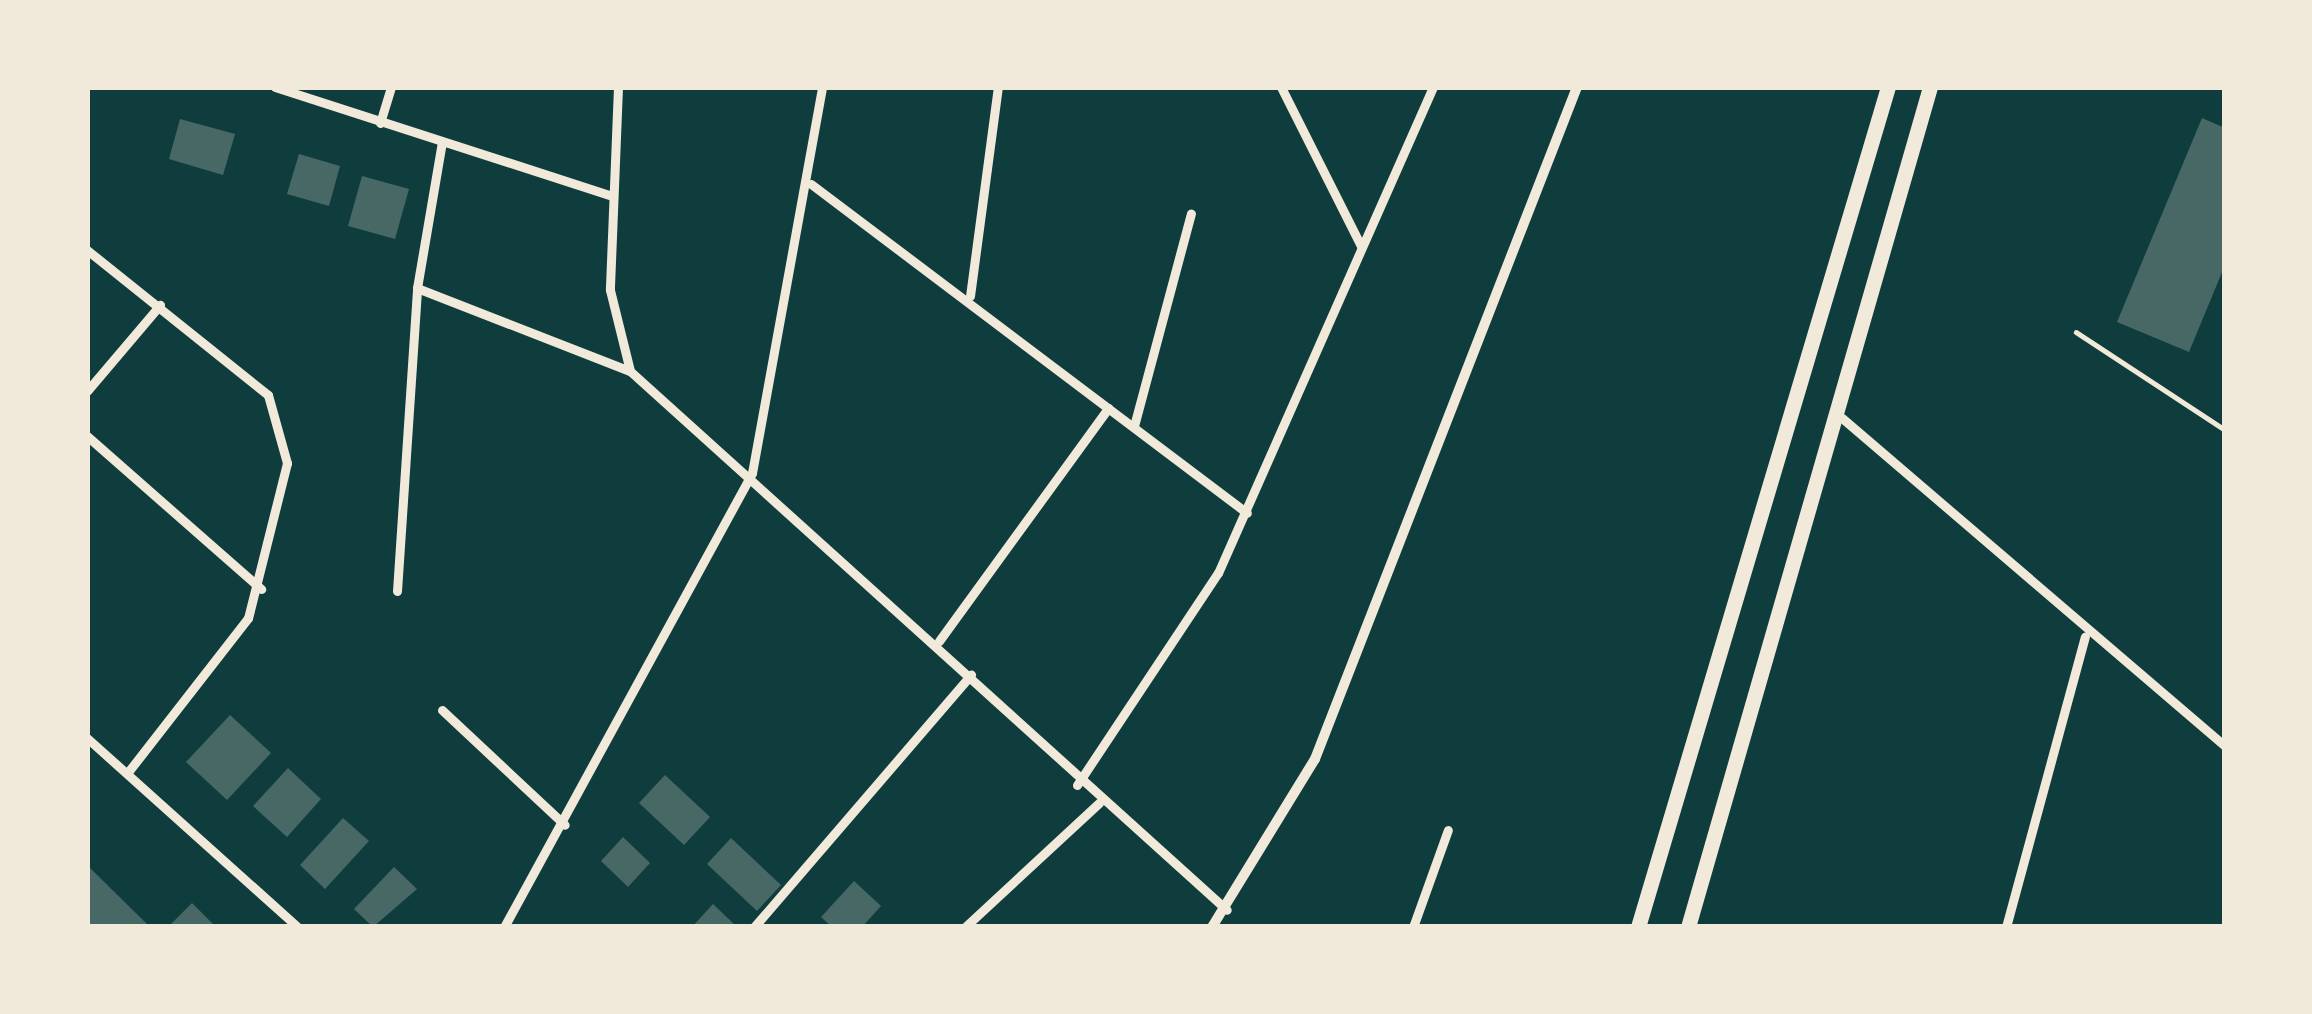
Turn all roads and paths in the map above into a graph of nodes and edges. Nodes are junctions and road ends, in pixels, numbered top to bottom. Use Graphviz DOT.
graph roads {
  1 [pos="274,87"];
  2 [pos="391,87"];
  3 [pos="618,87"];
  4 [pos="822,87"];
  5 [pos="998,87"];
  6 [pos="1281,87"];
  7 [pos="1433,87"];
  8 [pos="1576,87"];
  9 [pos="1888,87"];
  10 [pos="1930,87"];
  11 [pos="380,123"];
  12 [pos="442,142"];
  13 [pos="812,184"];
  14 [pos="610,195"];
  15 [pos="1190,214"];
  16 [pos="1360,246"];
  17 [pos="87,250"];
  18 [pos="417,288"];
  19 [pos="970,296"];
  20 [pos="160,305"];
  21 [pos="2076,332"];
  22 [pos="630,371"];
  23 [pos="87,391"];
  24 [pos="1108,408"];
  25 [pos="1842,418"];
  26 [pos="1134,426"];
  27 [pos="2225,430"];
  28 [pos="87,436"];
  29 [pos="752,473"];
  30 [pos="1247,513"];
  31 [pos="261,589"];
  32 [pos="397,591"];
  33 [pos="2085,637"];
  34 [pos="939,641"];
  35 [pos="971,675"];
  36 [pos="442,710"];
  37 [pos="87,738"];
  38 [pos="2225,746"];
  39 [pos="129,772"];
  40 [pos="1077,785"];
  41 [pos="1099,803"];
  42 [pos="565,825"];
  43 [pos="1448,830"];
  44 [pos="1227,910"];
  45 [pos="298,927"];
  46 [pos="504,927"];
  47 [pos="754,927"];
  48 [pos="964,927"];
  49 [pos="1212,927"];
  50 [pos="1413,927"];
  51 [pos="1638,927"];
  52 [pos="1688,927"];
  53 [pos="2006,927"];
  1 -- 11 [label="street"];
  2 -- 11 [label="street"];
  3 -- 14 [label="street"];
  4 -- 13 [label="street"];
  5 -- 19 [label="street"];
  6 -- 16 [label="street"];
  7 -- 16 [label="street"];
  8 -- 44 [label="street"];
  9 -- 51 [label="highway"];
  10 -- 25 [label="highway"];
  11 -- 12 [label="street"];
  12 -- 14 [label="street"];
  12 -- 18 [label="street"];
  13 -- 19 [label="street"];
  13 -- 29 [label="street"];
  14 -- 22 [label="street"];
  15 -- 26 [label="street"];
  16 -- 30 [label="street"];
  17 -- 20 [label="street"];
  18 -- 22 [label="street"];
  18 -- 32 [label="street"];
  19 -- 24 [label="street"];
  20 -- 23 [label="street"];
  20 -- 31 [label="street"];
  21 -- 27 [label="lane"];
  22 -- 29 [label="street"];
  24 -- 26 [label="street"];
  24 -- 34 [label="street"];
  25 -- 33 [label="street"];
  25 -- 52 [label="highway"];
  26 -- 30 [label="street"];
  28 -- 31 [label="street"];
  29 -- 34 [label="street"];
  29 -- 42 [label="street"];
  30 -- 40 [label="street"];
  31 -- 39 [label="street"];
  33 -- 38 [label="street"];
  33 -- 53 [label="street"];
  34 -- 35 [label="street"];
  35 -- 40 [label="street"];
  35 -- 47 [label="street"];
  36 -- 42 [label="street"];
  37 -- 39 [label="street"];
  39 -- 45 [label="street"];
  40 -- 41 [label="street"];
  41 -- 44 [label="street"];
  41 -- 48 [label="street"];
  42 -- 46 [label="street"];
  43 -- 50 [label="street"];
  44 -- 49 [label="street"];
}
